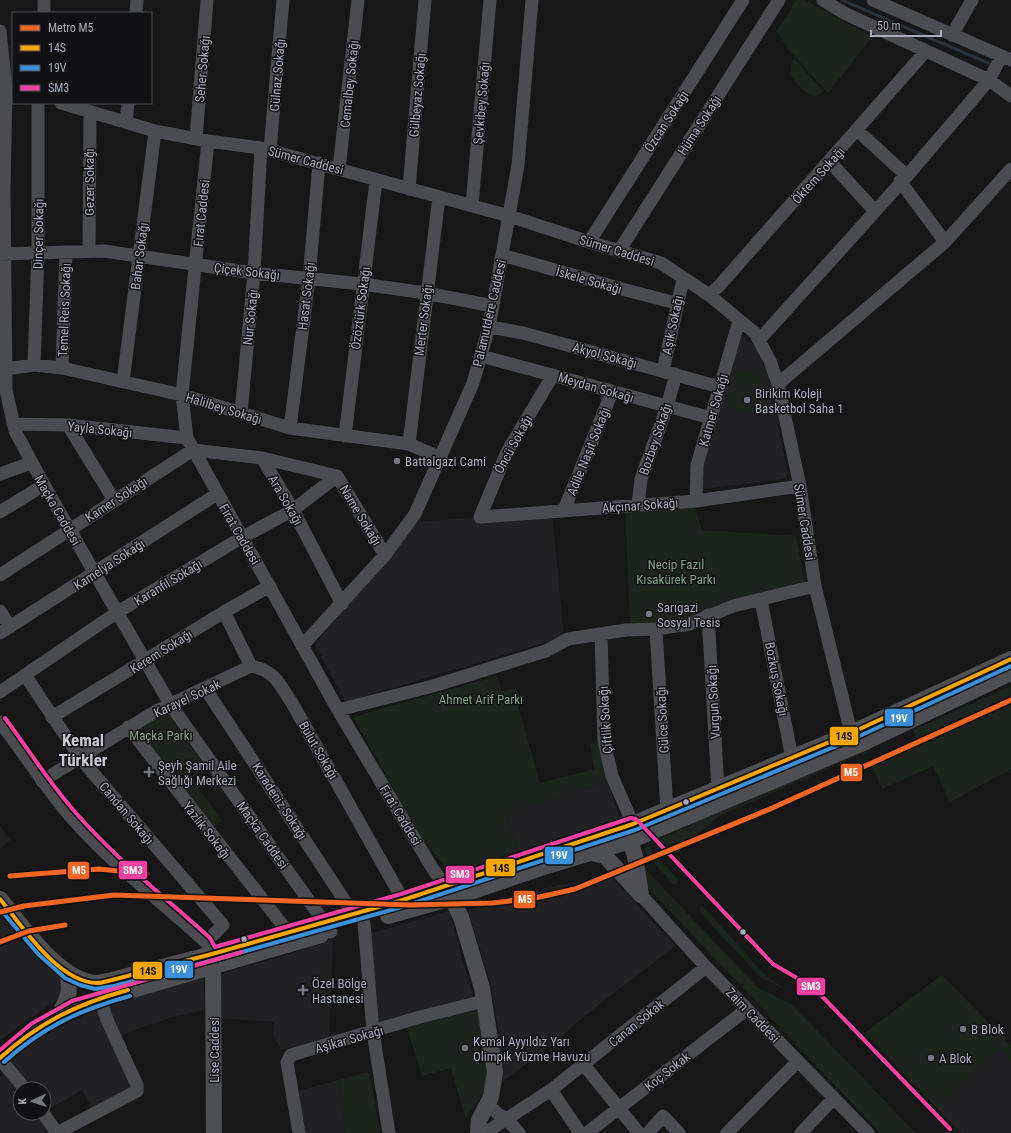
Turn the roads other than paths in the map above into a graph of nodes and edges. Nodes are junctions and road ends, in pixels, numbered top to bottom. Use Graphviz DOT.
graph roads {
  1 [pos="44,0"];
  2 [pos="137,0"];
  3 [pos="207,0"];
  4 [pos="284,0"];
  5 [pos="358,0"];
  6 [pos="425,0"];
  7 [pos="490,0"];
  8 [pos="532,0"];
  9 [pos="743,0"];
  10 [pos="779,0"];
  11 [pos="823,0"];
  12 [pos="873,0"];
  13 [pos="972,0"];
  14 [pos="890,3"];
  15 [pos="44,12"];
  16 [pos="136,12"];
  17 [pos="0,31"];
  18 [pos="952,35"];
  19 [pos="925,52"];
  20 [pos="1006,58"];
  21 [pos="989,80"];
  22 [pos="6,89"];
  23 [pos="1011,96"];
  24 [pos="38,104"];
  25 [pos="64,104"];
  26 [pos="128,104"];
  27 [pos="90,112"];
  28 [pos="126,122"];
  29 [pos="857,130"];
  30 [pos="155,131"];
  31 [pos="202,140"];
  32 [pos="2,148"];
  33 [pos="265,149"];
  34 [pos="319,162"];
  35 [pos="830,162"];
  36 [pos="339,169"];
  37 [pos="1011,169"];
  38 [pos="904,178"];
  39 [pos="376,181"];
  40 [pos="409,189"];
  41 [pos="439,197"];
  42 [pos="2,203"];
  43 [pos="472,205"];
  44 [pos="874,210"];
  45 [pos="510,216"];
  46 [pos="589,242"];
  47 [pos="944,242"];
  48 [pos="619,251"];
  49 [pos="66,252"];
  50 [pos="89,252"];
  51 [pos="38,253"];
  52 [pos="2,254"];
  53 [pos="502,255"];
  54 [pos="139,256"];
  55 [pos="195,264"];
  56 [pos="254,273"];
  57 [pos="309,279"];
  58 [pos="683,279"];
  59 [pos="362,284"];
  60 [pos="426,293"];
  61 [pos="709,295"];
  62 [pos="676,303"];
  63 [pos="3,305"];
  64 [pos="493,306"];
  65 [pos="739,321"];
  66 [pos="489,327"];
  67 [pos="760,339"];
  68 [pos="3,347"];
  69 [pos="481,356"];
  70 [pos="34,365"];
  71 [pos="62,368"];
  72 [pos="5,369"];
  73 [pos="663,371"];
  74 [pos="676,374"];
  75 [pos="553,375"];
  76 [pos="123,382"];
  77 [pos="3,384"];
  78 [pos="778,384"];
  79 [pos="720,387"];
  80 [pos="612,392"];
  81 [pos="182,395"];
  82 [pos="666,407"];
  83 [pos="241,413"];
  84 [pos="711,418"];
  85 [pos="13,424"];
  86 [pos="68,425"];
  87 [pos="290,428"];
  88 [pos="345,436"];
  89 [pos="190,444"];
  90 [pos="409,444"];
  91 [pos="262,458"];
  92 [pos="441,458"];
  93 [pos="31,463"];
  94 [pos="0,474"];
  95 [pos="337,476"];
  96 [pos="44,485"];
  97 [pos="800,486"];
  98 [pos="217,494"];
  99 [pos="114,500"];
  100 [pos="696,501"];
  101 [pos="638,505"];
  102 [pos="293,510"];
  103 [pos="564,510"];
  104 [pos="0,512"];
  105 [pos="480,517"];
  106 [pos="69,530"];
  107 [pos="241,538"];
  108 [pos="385,555"];
  109 [pos="94,573"];
  110 [pos="0,575"];
  111 [pos="270,586"];
  112 [pos="816,586"];
  113 [pos="761,600"];
  114 [pos="342,604"];
  115 [pos="0,611"];
  116 [pos="224,612"];
  117 [pos="116,613"];
  118 [pos="708,615"];
  119 [pos="5,630"];
  120 [pos="656,630"];
  121 [pos="601,634"];
  122 [pos="302,646"];
  123 [pos="1011,659"];
  124 [pos="145,661"];
  125 [pos="251,666"];
  126 [pos="1011,673"];
  127 [pos="25,675"];
  128 [pos="206,688"];
  129 [pos="0,692"];
  130 [pos="170,704"];
  131 [pos="338,710"];
  132 [pos="52,717"];
  133 [pos="0,722"];
  134 [pos="128,727"];
  135 [pos="851,733"];
  136 [pos="5,737"];
  137 [pos="792,758"];
  138 [pos="81,759"];
  139 [pos="42,781"];
  140 [pos="718,789"];
  141 [pos="667,811"];
  142 [pos="635,834"];
  143 [pos="591,853"];
  144 [pos="449,892"];
  145 [pos="641,895"];
  146 [pos="0,899"];
  147 [pos="403,900"];
  148 [pos="359,919"];
  149 [pos="328,927"];
  150 [pos="288,932"];
  151 [pos="211,954"];
  152 [pos="706,967"];
  153 [pos="67,972"];
  154 [pos="100,998"];
  155 [pos="484,1001"];
  156 [pos="747,1009"];
  157 [pos="59,1014"];
  158 [pos="373,1032"];
  159 [pos="2,1061"];
  160 [pos="798,1061"];
  161 [pos="584,1065"];
  162 [pos="18,1081"];
  163 [pos="551,1090"];
  164 [pos="834,1098"];
  165 [pos="488,1104"];
  166 [pos="619,1108"];
  167 [pos="506,1118"];
  168 [pos="49,1121"];
  169 [pos="57,1133"];
  170 [pos="214,1133"];
  171 [pos="299,1133"];
  172 [pos="389,1133"];
  173 [pos="478,1133"];
  174 [pos="485,1133"];
  175 [pos="519,1133"];
  176 [pos="580,1133"];
  177 [pos="587,1133"];
  178 [pos="639,1133"];
  179 [pos="648,1133"];
  180 [pos="679,1133"];
  181 [pos="727,1133"];
  182 [pos="801,1133"];
  183 [pos="868,1133"];
  1 -- 15 [label="street"];
  2 -- 16 [label="street"];
  3 -- 31 [label="street, Seher Sokağı"];
  4 -- 33 [label="street, Gülnaz Sokağı"];
  5 -- 36 [label="street, Cemalbey Sokağı"];
  6 -- 40 [label="street, Gülbeyaz Sokağı"];
  7 -- 43 [label="street, Şevkibey Sokağı"];
  8 -- 45 [label="street, Palamutdere Caddesi"];
  9 -- 46 [label="street, Özcan Sokağı"];
  10 -- 48 [label="street, Hüma Sokağı"];
  11 -- 19 [label="street"];
  12 -- 14 [label="street"];
  13 -- 18 [label="street"];
  14 -- 18 [label="street"];
  17 -- 22 [label="street, Maçka Caddesi"];
  18 -- 20 [label="street"];
  19 -- 21 [label="street"];
  19 -- 29 [label="street, Öktem Sokağı"];
  20 -- 21 [label="street"];
  21 -- 23 [label="street"];
  21 -- 38 [label="street"];
  22 -- 32 [label="street, Maçka Caddesi"];
  24 -- 51 [label="street, Dinçer Sokağı"];
  25 -- 27 [label="street, Sümer Caddesi"];
  26 -- 28 [label="street"];
  27 -- 28 [label="street, Sümer Caddesi"];
  27 -- 50 [label="street, Gezer Sokağı"];
  28 -- 30 [label="street, Sümer Caddesi"];
  29 -- 35 [label="street, Öktem Sokağı"];
  29 -- 38 [label="street"];
  30 -- 31 [label="street, Sümer Caddesi"];
  30 -- 54 [label="street, Bahar Sokağı"];
  31 -- 33 [label="street, Sümer Caddesi"];
  31 -- 55 [label="street, Fırat Caddesi"];
  32 -- 42 [label="street, Maçka Caddesi"];
  33 -- 34 [label="street, Sümer Caddesi"];
  33 -- 56 [label="street, Nur Sokağı"];
  34 -- 36 [label="street, Sümer Caddesi"];
  34 -- 57 [label="street, Hasat Sokağı"];
  35 -- 44 [label="street"];
  35 -- 61 [label="street, Öktem Sokağı"];
  36 -- 39 [label="street, Sümer Caddesi"];
  37 -- 47 [label="street"];
  38 -- 44 [label="street"];
  38 -- 47 [label="street"];
  39 -- 40 [label="street, Sümer Caddesi"];
  39 -- 59 [label="street, Özöztürk Sokağı"];
  40 -- 41 [label="street, Sümer Caddesi"];
  41 -- 43 [label="street, Sümer Caddesi"];
  41 -- 60 [label="street, Merter Sokağı"];
  42 -- 52 [label="street, Maçka Caddesi"];
  43 -- 45 [label="street, Sümer Caddesi"];
  44 -- 67 [label="street"];
  45 -- 46 [label="street, Sümer Caddesi"];
  45 -- 53 [label="street, Palamutdere Caddesi"];
  46 -- 48 [label="street, Sümer Caddesi"];
  47 -- 78 [label="street"];
  48 -- 58 [label="street, Sümer Caddesi"];
  49 -- 50 [label="street, Çiçek Sokağı"];
  49 -- 51 [label="street, Çiçek Sokağı"];
  49 -- 71 [label="street, Temel Reis Sokağı"];
  50 -- 54 [label="street, Çiçek Sokağı"];
  51 -- 52 [label="street, Çiçek Sokağı"];
  51 -- 70 [label="street, Dinçer Sokağı"];
  52 -- 63 [label="street, Maçka Caddesi"];
  53 -- 62 [label="street, İskele Sokağı"];
  53 -- 64 [label="street, Palamutdere Caddesi"];
  54 -- 55 [label="street, Çiçek Sokağı"];
  54 -- 76 [label="street, Bahar Sokağı"];
  55 -- 56 [label="street, Çiçek Sokağı"];
  55 -- 81 [label="street, Fırat Caddesi"];
  56 -- 57 [label="street, Çiçek Sokağı"];
  56 -- 83 [label="street, Nur Sokağı"];
  57 -- 59 [label="street, Çiçek Sokağı"];
  57 -- 87 [label="street, Hasat Sokağı"];
  58 -- 61 [label="street, Sümer Caddesi"];
  58 -- 62 [label="street, Aşık Sokağı"];
  59 -- 60 [label="street, Çiçek Sokağı"];
  59 -- 88 [label="street, Özöztürk Sokağı"];
  60 -- 64 [label="street, Çiçek Sokağı"];
  60 -- 90 [label="street, Merter Sokağı"];
  61 -- 65 [label="street, Sümer Caddesi"];
  62 -- 73 [label="street, Aşık Sokağı"];
  63 -- 68 [label="street, Maçka Caddesi"];
  64 -- 66 [label="street, Palamutdere Caddesi"];
  65 -- 67 [label="street, Sümer Caddesi"];
  65 -- 79 [label="street, Katmer Sokağı"];
  66 -- 69 [label="street, Palamutdere Caddesi"];
  66 -- 73 [label="street, Akyol Sokağı"];
  67 -- 78 [label="street, Sümer Caddesi"];
  68 -- 72 [label="street, Maçka Caddesi"];
  69 -- 75 [label="street, Meydan Sokağı"];
  69 -- 92 [label="street, Palamutdere Caddesi"];
  70 -- 71 [label="street, Halilbey Sokağı"];
  70 -- 72 [label="street, Halilbey Sokağı"];
  71 -- 76 [label="street, Halilbey Sokağı"];
  72 -- 77 [label="street, Maçka Caddesi"];
  73 -- 74 [label="street, Akyol Sokağı"];
  74 -- 79 [label="street, Akyol Sokağı"];
  74 -- 82 [label="street, Bozbey Sokağı"];
  75 -- 80 [label="street, Meydan Sokağı"];
  75 -- 105 [label="street, Öncü Sokağı"];
  76 -- 81 [label="street, Halilbey Sokağı"];
  77 -- 85 [label="street, Maçka Caddesi"];
  78 -- 97 [label="street, Sümer Caddesi"];
  79 -- 84 [label="street, Katmer Sokağı"];
  80 -- 82 [label="street, Meydan Sokağı"];
  80 -- 103 [label="street, Adile Naşit Sokağı"];
  81 -- 83 [label="street, Halilbey Sokağı"];
  81 -- 89 [label="street, Fırat Caddesi"];
  82 -- 84 [label="street, Meydan Sokağı"];
  82 -- 101 [label="street, Bozbey Sokağı"];
  83 -- 87 [label="street, Halilbey Sokağı"];
  84 -- 100 [label="street, Katmer Sokağı"];
  85 -- 86 [label="street, Yayla Sokağı"];
  85 -- 93 [label="street, Maçka Caddesi"];
  86 -- 89 [label="street, Yayla Sokağı"];
  86 -- 99 [label="street"];
  87 -- 88 [label="street, Halilbey Sokağı"];
  88 -- 90 [label="street, Halilbey Sokağı"];
  89 -- 91 [label="street"];
  89 -- 98 [label="street, Fırat Caddesi"];
  89 -- 99 [label="street, Kamer Sokağı"];
  90 -- 92 [label="street, Halilbey Sokağı"];
  91 -- 95 [label="street"];
  91 -- 102 [label="street, Ara Sokağı"];
  92 -- 108 [label="street, Palamutdere Caddesi"];
  93 -- 94 [label="street"];
  93 -- 96 [label="street, Maçka Caddesi"];
  95 -- 102 [label="street, Karanfil Sokağı"];
  95 -- 108 [label="street, Name Sokağı"];
  96 -- 104 [label="street"];
  96 -- 106 [label="street, Maçka Caddesi"];
  97 -- 100 [label="street, Akçınar Sokağı"];
  97 -- 112 [label="street, Sümer Caddesi"];
  98 -- 107 [label="street, Fırat Caddesi"];
  98 -- 109 [label="street, Kamelya Sokağı"];
  99 -- 106 [label="street, Kamer Sokağı"];
  100 -- 101 [label="street, Akçınar Sokağı"];
  101 -- 103 [label="street, Akçınar Sokağı"];
  102 -- 107 [label="street, Karanfil Sokağı"];
  102 -- 114 [label="street, Ara Sokağı"];
  103 -- 105 [label="street, Akçınar Sokağı"];
  106 -- 109 [label="street, Maçka Caddesi"];
  106 -- 110 [label="street, Kamer Sokağı"];
  107 -- 111 [label="street, Fırat Caddesi"];
  107 -- 117 [label="street, Karanfil Sokağı"];
  108 -- 114 [label="street, Palamutdere Caddesi"];
  109 -- 117 [label="street, Maçka Caddesi"];
  109 -- 119 [label="street, Kamelya Sokağı"];
  111 -- 116 [label="street, Kerem Sokağı"];
  111 -- 122 [label="street, Fırat Caddesi"];
  112 -- 113 [label="street"];
  112 -- 135 [label="street, Sümer Caddesi"];
  113 -- 118 [label="street"];
  113 -- 137 [label="street, Bozkuş Sokağı"];
  114 -- 122 [label="street, Palamutdere Caddesi"];
  115 -- 119 [label="street"];
  116 -- 124 [label="street, Kerem Sokağı"];
  116 -- 125 [label="street"];
  117 -- 124 [label="street, Maçka Caddesi"];
  117 -- 127 [label="street, Karanfil Sokağı"];
  118 -- 120 [label="street"];
  118 -- 140 [label="street, Vurgun Sokağı"];
  120 -- 121 [label="street"];
  120 -- 141 [label="street, Gülce Sokağı"];
  121 -- 131 [label="street"];
  121 -- 142 [label="street, Çiftlik Sokağı"];
  122 -- 131 [label="street, Fırat Caddesi"];
  123 -- 135 [label="main road"];
  124 -- 130 [label="street, Maçka Caddesi"];
  124 -- 132 [label="street, Kerem Sokağı"];
  125 -- 128 [label="street, Karayel Sokak"];
  125 -- 147 [label="street, Bulut Sokağı"];
  126 -- 142 [label="main road"];
  127 -- 129 [label="street, Karanfil Sokağı"];
  127 -- 132 [label="street, Candan Sokağı"];
  128 -- 130 [label="street, Karayel Sokak"];
  128 -- 148 [label="street, Karadeniz Sokağı"];
  130 -- 134 [label="street, Karayel Sokak"];
  130 -- 149 [label="street, Maçka Caddesi"];
  131 -- 144 [label="street, Fırat Caddesi"];
  132 -- 138 [label="street, Candan Sokağı"];
  133 -- 136 [label="street"];
  134 -- 138 [label="street, Karayel Sokak"];
  134 -- 150 [label="street, Yazlık Sokağı"];
  135 -- 137 [label="main road"];
  136 -- 139 [label="street"];
  137 -- 140 [label="main road"];
  138 -- 139 [label="street, Karayel Sokak"];
  138 -- 151 [label="street, Candan Sokağı"];
  139 -- 151 [label="street"];
  140 -- 141 [label="main road"];
  141 -- 142 [label="main road"];
  142 -- 143 [label="main road"];
  142 -- 144 [label="main road"];
  142 -- 145 [label="main road"];
  143 -- 144 [label="main road"];
  143 -- 145 [label="main road"];
  144 -- 147 [label="main road"];
  144 -- 148 [label="main road"];
  144 -- 155 [label="main road"];
  145 -- 152 [label="street, Zaim Caddesi"];
  146 -- 153 [label="main road"];
  147 -- 148 [label="main road"];
  148 -- 149 [label="main road"];
  148 -- 158 [label="street"];
  149 -- 150 [label="main road"];
  149 -- 151 [label="main road"];
  150 -- 151 [label="main road"];
  151 -- 153 [label="main road"];
  151 -- 154 [label="main road"];
  151 -- 170 [label="main road, Lise Caddesi"];
  152 -- 156 [label="street, Zaim Caddesi"];
  152 -- 161 [label="street, Canan Sokak"];
  153 -- 157 [label="main road"];
  154 -- 157 [label="main road"];
  154 -- 169 [label="street"];
  155 -- 158 [label="street, Aşikar Sokağı"];
  155 -- 165 [label="main road"];
  156 -- 160 [label="street, Zaim Caddesi"];
  156 -- 166 [label="street, Koç Sokak"];
  157 -- 159 [label="main road"];
  158 -- 171 [label="street, Aşikar Sokağı"];
  158 -- 172 [label="street"];
  159 -- 162 [label="street"];
  160 -- 164 [label="street, Zaim Caddesi"];
  160 -- 181 [label="street"];
  161 -- 163 [label="street, Canan Sokak"];
  161 -- 166 [label="street"];
  163 -- 167 [label="street, Canan Sokak"];
  163 -- 176 [label="street"];
  164 -- 182 [label="street"];
  164 -- 183 [label="street, Zaim Caddesi"];
  165 -- 167 [label="street"];
  165 -- 173 [label="main road"];
  166 -- 177 [label="street, Koç Sokak"];
  166 -- 178 [label="street"];
  167 -- 174 [label="street, Canan Sokak"];
  167 -- 175 [label="street"];
  168 -- 169 [label="street"];
  179 -- 180 [label="street"];
}
